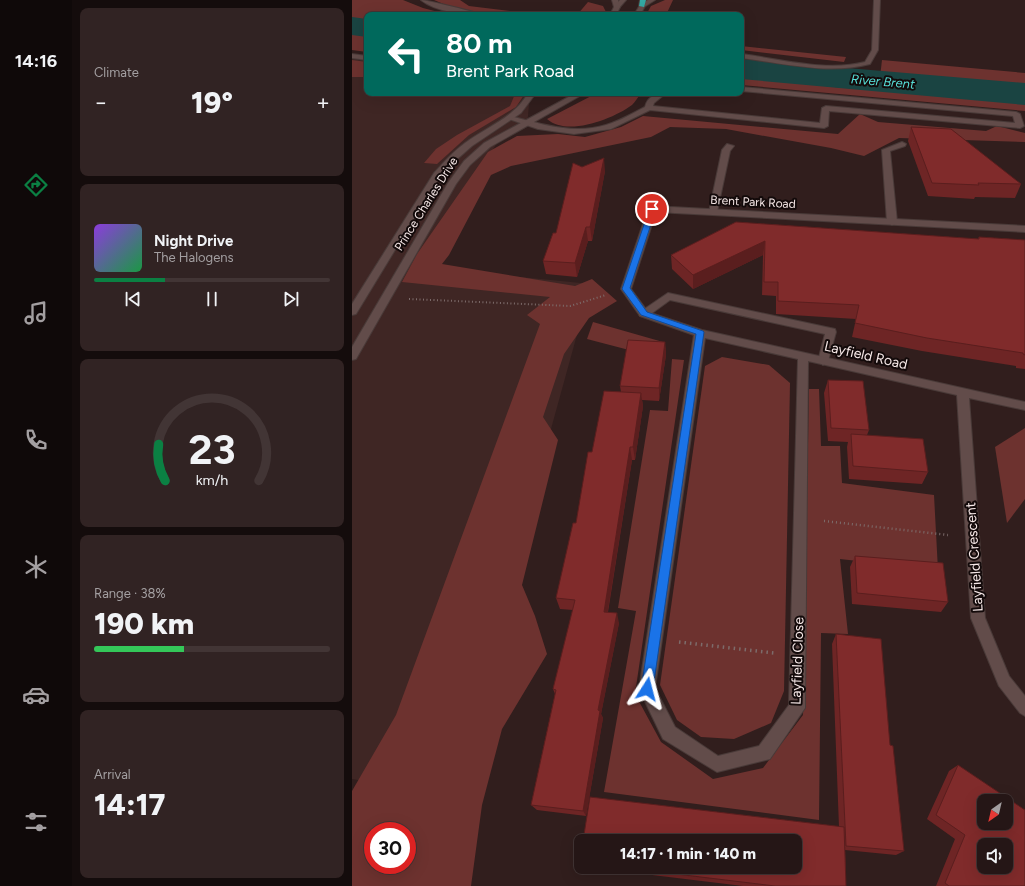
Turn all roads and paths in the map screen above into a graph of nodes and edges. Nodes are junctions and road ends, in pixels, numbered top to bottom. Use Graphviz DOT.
graph roads {
  1 [pos="424,0"];
  2 [pos="615,0"];
  3 [pos="623,0"];
  4 [pos="652,0"];
  5 [pos="877,0"];
  6 [pos="643,3"];
  7 [pos="617,7"];
  8 [pos="460,12"];
  9 [pos="614,12"];
  10 [pos="638,12"];
  11 [pos="352,56"];
  12 [pos="744,56"];
  13 [pos="364,58"];
  14 [pos="744,89"];
  15 [pos="531,96"];
  16 [pos="575,96"];
  17 [pos="658,96"];
  18 [pos="649,108"];
  19 [pos="510,118"];
  20 [pos="526,122"];
  21 [pos="902,144"];
  22 [pos="730,146"];
  23 [pos="713,212"];
  24 [pos="892,222"];
  25 [pos="1025,229"];
  26 [pos="626,289"];
  27 [pos="384,298"];
  28 [pos="352,312"];
  29 [pos="644,314"];
  30 [pos="700,332"];
  31 [pos="352,356"];
  32 [pos="803,356"];
  33 [pos="823,361"];
  34 [pos="963,393"];
  35 [pos="1025,406"];
  36 [pos="800,519"];
  37 [pos="973,537"];
  38 [pos="654,638"];
  39 [pos="798,656"];
  40 [pos="1025,708"];
  1 -- 8 [label="street"];
  2 -- 7 [label="street"];
  3 -- 7 [label="street"];
  4 -- 6 [label="street"];
  5 -- 12 [label="street"];
  6 -- 10 [label="street"];
  7 -- 9 [label="street"];
  11 -- 13 [label="street"];
  14 -- 18 [label="street"];
  15 -- 19 [label="street, Prince Charles Drive"];
  16 -- 20 [label="street, Prince Charles Drive"];
  17 -- 18 [label="street"];
  18 -- 20 [label="street"];
  19 -- 20 [label="street"];
  19 -- 28 [label="street, Prince Charles Drive"];
  20 -- 27 [label="street, Prince Charles Drive"];
  21 -- 24 [label="street"];
  22 -- 23 [label="street"];
  23 -- 24 [label="street, Brent Park Road"];
  23 -- 26 [label="street, Brent Park Road"];
  24 -- 25 [label="street, Brent Park Road"];
  26 -- 27 [label="path"];
  26 -- 29 [label="street"];
  27 -- 31 [label="street, Prince Charles Drive"];
  29 -- 30 [label="street"];
  29 -- 33 [label="street"];
  30 -- 32 [label="street, Layfield Road"];
  30 -- 38 [label="street, Layfield Close"];
  32 -- 33 [label="street, Layfield Road"];
  32 -- 36 [label="street, Layfield Close"];
  33 -- 34 [label="street, Layfield Road"];
  34 -- 35 [label="street, Layfield Road"];
  34 -- 37 [label="street, Layfield Crescent"];
  36 -- 37 [label="path"];
  36 -- 39 [label="street, Layfield Close"];
  37 -- 40 [label="street, Layfield Crescent"];
  38 -- 39 [label="path"];
  38 -- 39 [label="street, Layfield Close"];
}
